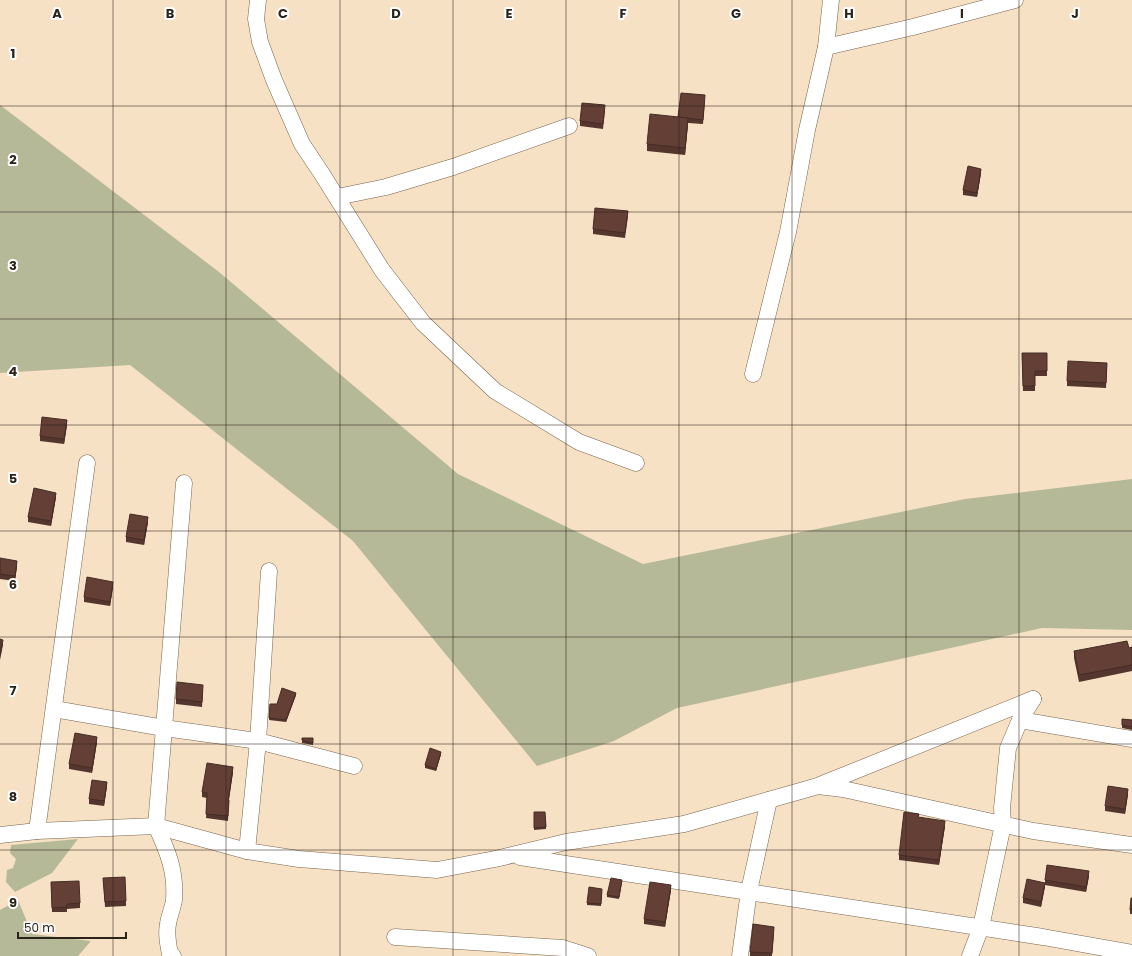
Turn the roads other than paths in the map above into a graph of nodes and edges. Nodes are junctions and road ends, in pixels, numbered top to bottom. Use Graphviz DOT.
graph roads {
  1 [pos="258,0"];
  2 [pos="831,0"];
  3 [pos="1015,0"];
  4 [pos="826,47"];
  5 [pos="569,126"];
  6 [pos="337,197"];
  7 [pos="753,374"];
  8 [pos="87,463"];
  9 [pos="636,463"];
  10 [pos="184,483"];
  11 [pos="269,571"];
  12 [pos="54,709"];
  13 [pos="1020,720"];
  14 [pos="164,728"];
  15 [pos="1132,739"];
  16 [pos="258,740"];
  17 [pos="354,766"];
  18 [pos="818,786"];
  19 [pos="769,800"];
  20 [pos="1003,825"];
  21 [pos="156,826"];
  22 [pos="37,831"];
  23 [pos="0,835"];
  24 [pos="1132,845"];
  25 [pos="246,850"];
  26 [pos="510,855"];
  27 [pos="749,891"];
  28 [pos="980,927"];
  29 [pos="395,937"];
  30 [pos="1132,953"];
  31 [pos="170,955"];
  32 [pos="588,956"];
  33 [pos="740,956"];
  34 [pos="970,956"];
  1 -- 6 [label="street"];
  2 -- 4 [label="street"];
  3 -- 4 [label="street"];
  4 -- 7 [label="street"];
  5 -- 6 [label="street"];
  6 -- 9 [label="street"];
  8 -- 12 [label="street"];
  10 -- 14 [label="street"];
  11 -- 16 [label="street"];
  12 -- 14 [label="street"];
  12 -- 22 [label="street"];
  13 -- 15 [label="street"];
  13 -- 18 [label="street"];
  13 -- 20 [label="street"];
  14 -- 16 [label="street"];
  14 -- 21 [label="street"];
  16 -- 17 [label="street"];
  16 -- 25 [label="street"];
  18 -- 19 [label="street"];
  18 -- 20 [label="street"];
  19 -- 26 [label="street"];
  19 -- 27 [label="street"];
  20 -- 24 [label="street"];
  20 -- 28 [label="street"];
  21 -- 22 [label="street"];
  21 -- 25 [label="street"];
  21 -- 31 [label="street"];
  22 -- 23 [label="street"];
  25 -- 26 [label="street"];
  26 -- 27 [label="street"];
  27 -- 28 [label="street"];
  27 -- 33 [label="street"];
  28 -- 30 [label="street"];
  28 -- 34 [label="street"];
  29 -- 32 [label="street"];
}
